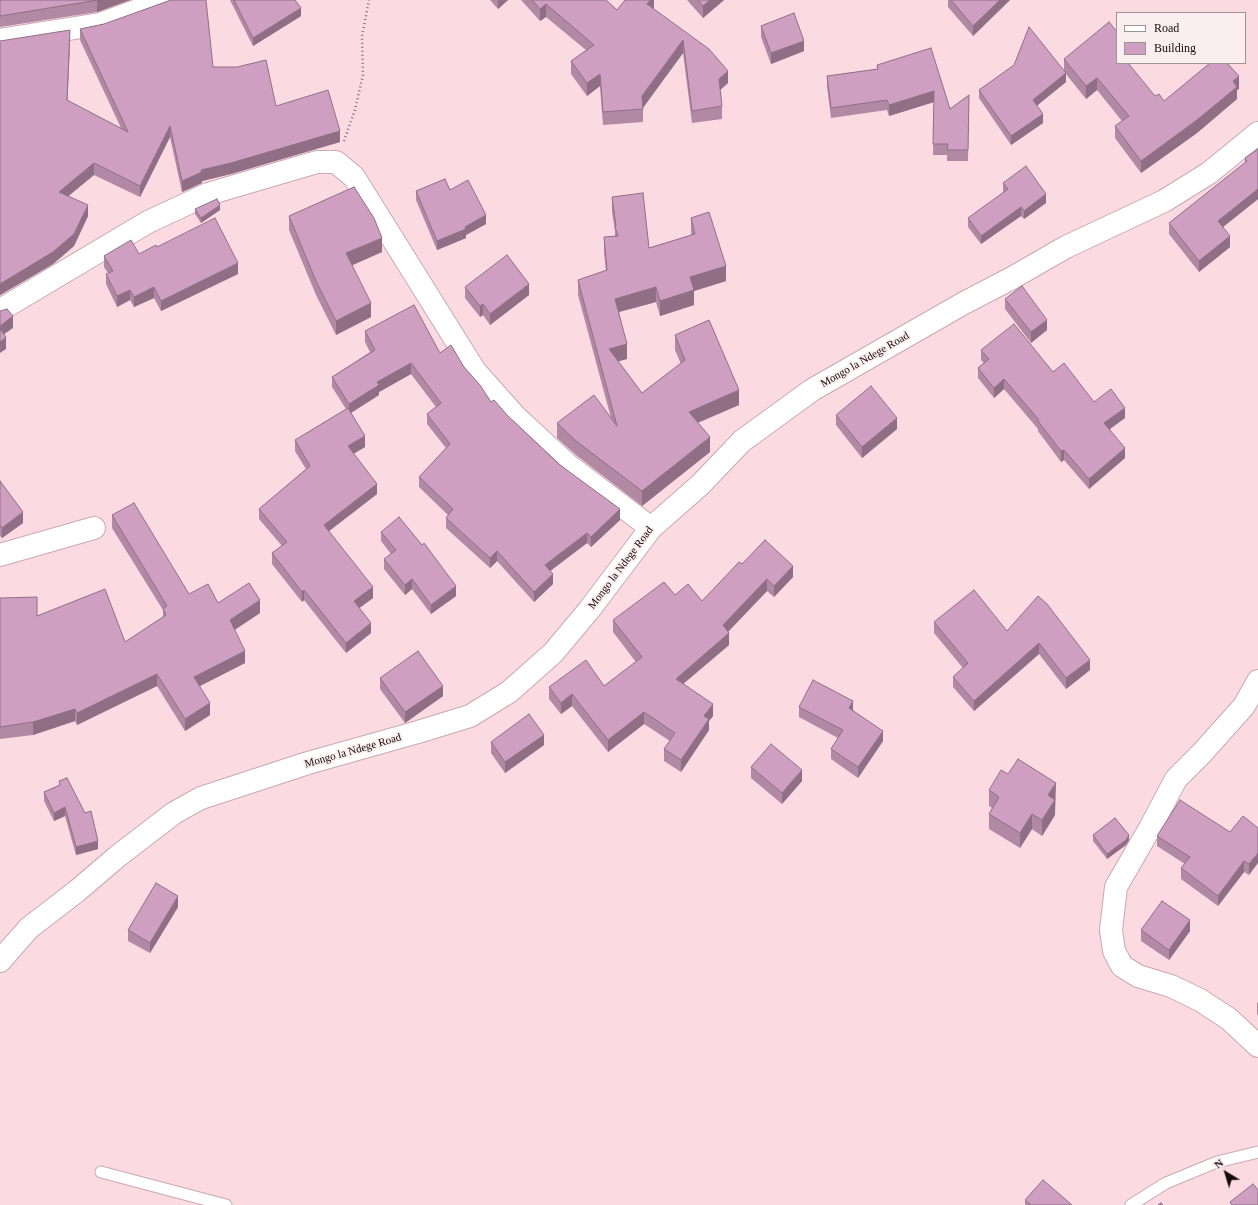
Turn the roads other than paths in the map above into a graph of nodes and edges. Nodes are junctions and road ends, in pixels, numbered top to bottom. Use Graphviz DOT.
graph roads {
  1 [pos="166,0"];
  2 [pos="0,40"];
  3 [pos="1258,133"];
  4 [pos="0,310"];
  5 [pos="94,528"];
  6 [pos="651,528"];
  7 [pos="0,555"];
  8 [pos="1258,681"];
  9 [pos="0,961"];
  10 [pos="1258,1046"];
  11 [pos="1258,1152"];
  12 [pos="101,1172"];
  13 [pos="226,1205"];
  14 [pos="1131,1205"];
  1 -- 2 [label="street"];
  3 -- 6 [label="street, Mongo la Ndege Road"];
  4 -- 6 [label="street"];
  5 -- 7 [label="street"];
  6 -- 9 [label="street, Mongo la Ndege Road"];
  8 -- 10 [label="street"];
  11 -- 14 [label="lane"];
  12 -- 13 [label="lane"];
}
